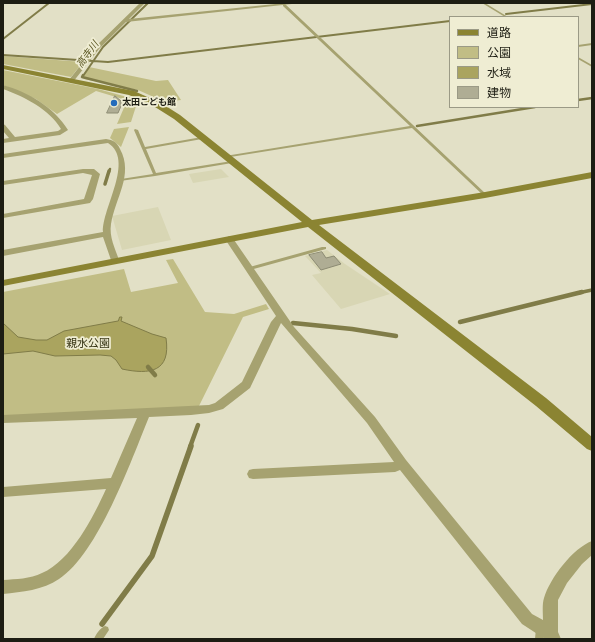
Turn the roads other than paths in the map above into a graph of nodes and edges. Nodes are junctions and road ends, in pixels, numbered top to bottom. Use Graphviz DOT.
graph roads {
  1 [pos="143,3"];
  2 [pos="299,3"];
  3 [pos="483,3"];
  4 [pos="284,5"];
  5 [pos="505,16"];
  6 [pos="125,21"];
  7 [pos="592,44"];
  8 [pos="579,46"];
  9 [pos="579,59"];
  10 [pos="592,66"];
  11 [pos="3,67"];
  12 [pos="71,80"];
  13 [pos="3,87"];
  14 [pos="3,126"];
  15 [pos="412,127"];
  16 [pos="136,130"];
  17 [pos="202,138"];
  18 [pos="14,139"];
  19 [pos="3,141"];
  20 [pos="144,148"];
  21 [pos="3,156"];
  22 [pos="229,159"];
  23 [pos="156,175"];
  24 [pos="592,175"];
  25 [pos="121,180"];
  26 [pos="3,183"];
  27 [pos="485,195"];
  28 [pos="3,216"];
  29 [pos="312,224"];
  30 [pos="106,234"];
  31 [pos="229,239"];
  32 [pos="324,248"];
  33 [pos="3,253"];
  34 [pos="114,260"];
  35 [pos="248,269"];
  36 [pos="3,283"];
  37 [pos="282,317"];
  38 [pos="145,412"];
  39 [pos="3,420"];
  40 [pos="592,445"];
  41 [pos="402,464"];
  42 [pos="253,474"];
  43 [pos="114,483"];
  44 [pos="3,492"];
  45 [pos="592,547"];
  46 [pos="3,587"];
  47 [pos="105,630"];
  48 [pos="546,634"];
  49 [pos="98,639"];
  1 -- 6 [label="street"];
  2 -- 4 [label="street"];
  3 -- 5 [label="lane"];
  4 -- 6 [label="street"];
  4 -- 15 [label="lane"];
  6 -- 12 [label="street"];
  7 -- 8 [label="lane"];
  9 -- 10 [label="lane"];
  11 -- 12 [label="street"];
  12 -- 17 [label="street"];
  13 -- 18 [label="street"];
  14 -- 18 [label="street"];
  15 -- 22 [label="lane"];
  15 -- 27 [label="lane"];
  16 -- 20 [label="lane"];
  17 -- 20 [label="lane"];
  17 -- 22 [label="street"];
  18 -- 19 [label="street"];
  20 -- 23 [label="lane"];
  21 -- 25 [label="street"];
  22 -- 23 [label="lane"];
  22 -- 29 [label="street"];
  23 -- 25 [label="lane"];
  24 -- 27 [label="street"];
  25 -- 30 [label="street"];
  26 -- 28 [label="street"];
  27 -- 29 [label="street"];
  29 -- 31 [label="street"];
  29 -- 40 [label="street"];
  30 -- 33 [label="street"];
  30 -- 34 [label="street"];
  31 -- 34 [label="street"];
  31 -- 35 [label="street"];
  32 -- 35 [label="lane"];
  34 -- 36 [label="street"];
  35 -- 37 [label="street"];
  37 -- 38 [label="street"];
  37 -- 41 [label="street"];
  38 -- 39 [label="street"];
  38 -- 43 [label="street"];
  41 -- 42 [label="street"];
  41 -- 48 [label="street"];
  43 -- 44 [label="street"];
  43 -- 46 [label="street"];
  45 -- 48 [label="street"];
  47 -- 49 [label="lane"];
}
